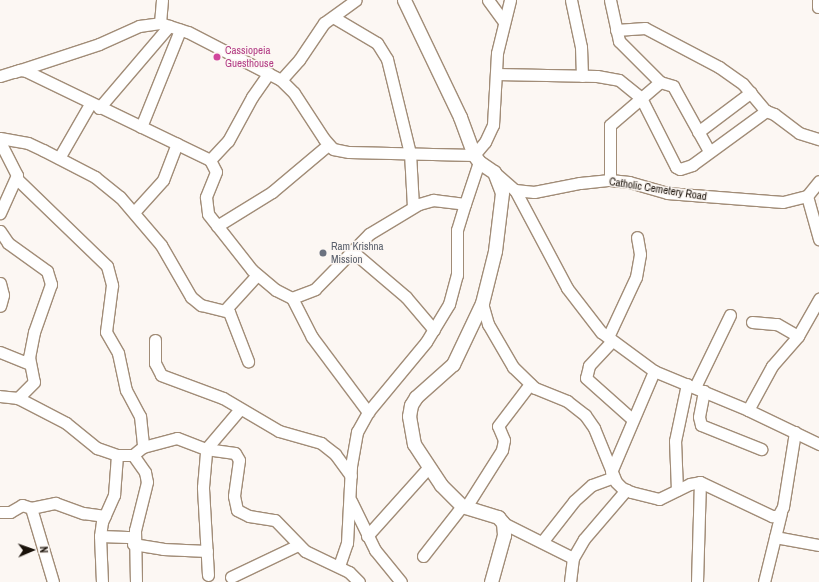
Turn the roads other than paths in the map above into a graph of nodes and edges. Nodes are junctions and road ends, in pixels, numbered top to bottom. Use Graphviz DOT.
graph roads {
  1 [pos="162,0"];
  2 [pos="356,0"];
  3 [pos="404,0"];
  4 [pos="488,0"];
  5 [pos="510,0"];
  6 [pos="571,0"];
  7 [pos="610,0"];
  8 [pos="333,17"];
  9 [pos="504,22"];
  10 [pos="164,24"];
  11 [pos="180,30"];
  12 [pos="616,30"];
  13 [pos="14,72"];
  14 [pos="269,73"];
  15 [pos="496,74"];
  16 [pos="0,76"];
  17 [pos="582,76"];
  18 [pos="281,80"];
  19 [pos="660,82"];
  20 [pos="751,92"];
  21 [pos="641,98"];
  22 [pos="95,106"];
  23 [pos="766,111"];
  24 [pos="141,127"];
  25 [pos="698,132"];
  26 [pos="0,138"];
  27 [pos="819,139"];
  28 [pos="0,142"];
  29 [pos="177,144"];
  30 [pos="328,144"];
  31 [pos="709,151"];
  32 [pos="410,153"];
  33 [pos="59,158"];
  34 [pos="477,158"];
  35 [pos="210,160"];
  36 [pos="494,172"];
  37 [pos="17,179"];
  38 [pos="610,180"];
  39 [pos="819,181"];
  40 [pos="515,190"];
  41 [pos="807,196"];
  42 [pos="464,204"];
  43 [pos="414,207"];
  44 [pos="135,211"];
  45 [pos="0,213"];
  46 [pos="217,226"];
  47 [pos="0,231"];
  48 [pos="638,237"];
  49 [pos="819,239"];
  50 [pos="4,247"];
  51 [pos="352,251"];
  52 [pos="256,275"];
  53 [pos="0,283"];
  54 [pos="292,298"];
  55 [pos="819,299"];
  56 [pos="482,303"];
  57 [pos="0,306"];
  58 [pos="226,309"];
  59 [pos="730,315"];
  60 [pos="752,322"];
  61 [pos="434,330"];
  62 [pos="798,336"];
  63 [pos="610,339"];
  64 [pos="155,340"];
  65 [pos="0,352"];
  66 [pos="248,361"];
  67 [pos="30,364"];
  68 [pos="654,371"];
  69 [pos="530,384"];
  70 [pos="695,387"];
  71 [pos="0,396"];
  72 [pos="18,398"];
  73 [pos="240,409"];
  74 [pos="748,410"];
  75 [pos="368,412"];
  76 [pos="632,419"];
  77 [pos="795,432"];
  78 [pos="819,444"];
  79 [pos="143,447"];
  80 [pos="206,449"];
  81 [pos="761,449"];
  82 [pos="133,454"];
  83 [pos="117,455"];
  84 [pos="428,468"];
  85 [pos="612,475"];
  86 [pos="350,476"];
  87 [pos="700,482"];
  88 [pos="626,490"];
  89 [pos="677,490"];
  90 [pos="350,499"];
  91 [pos="464,507"];
  92 [pos="31,508"];
  93 [pos="0,512"];
  94 [pos="781,513"];
  95 [pos="105,516"];
  96 [pos="503,523"];
  97 [pos="100,536"];
  98 [pos="367,536"];
  99 [pos="775,537"];
  100 [pos="134,540"];
  101 [pos="542,542"];
  102 [pos="298,545"];
  103 [pos="819,545"];
  104 [pos="207,551"];
  105 [pos="423,556"];
  106 [pos="573,558"];
  107 [pos="339,566"];
  108 [pos="208,575"];
  109 [pos="231,578"];
  110 [pos="492,581"];
  111 [pos="53,582"];
  112 [pos="102,582"];
  113 [pos="136,582"];
  114 [pos="359,582"];
  115 [pos="401,582"];
  116 [pos="570,582"];
  117 [pos="697,582"];
  118 [pos="764,582"];
  1 -- 10 [label="street"];
  2 -- 8 [label="street"];
  3 -- 34 [label="street"];
  4 -- 9 [label="street"];
  5 -- 9 [label="street"];
  6 -- 17 [label="street"];
  7 -- 12 [label="street"];
  8 -- 18 [label="street"];
  8 -- 32 [label="street"];
  9 -- 15 [label="street"];
  10 -- 11 [label="street"];
  10 -- 13 [label="street"];
  10 -- 22 [label="street"];
  11 -- 14 [label="street"];
  11 -- 24 [label="street"];
  12 -- 19 [label="street"];
  12 -- 20 [label="street"];
  13 -- 16 [label="street"];
  13 -- 22 [label="street"];
  14 -- 18 [label="street"];
  14 -- 35 [label="street"];
  15 -- 17 [label="street"];
  15 -- 34 [label="street"];
  17 -- 21 [label="street"];
  18 -- 30 [label="street"];
  19 -- 21 [label="street"];
  19 -- 25 [label="street"];
  20 -- 23 [label="street"];
  20 -- 25 [label="street"];
  21 -- 31 [label="street"];
  21 -- 38 [label="street"];
  22 -- 24 [label="street"];
  22 -- 33 [label="street"];
  23 -- 27 [label="street"];
  23 -- 31 [label="street"];
  24 -- 29 [label="street"];
  25 -- 31 [label="street"];
  26 -- 33 [label="street"];
  28 -- 37 [label="street"];
  29 -- 35 [label="street"];
  29 -- 44 [label="street"];
  30 -- 32 [label="street"];
  30 -- 46 [label="street"];
  32 -- 34 [label="street"];
  32 -- 43 [label="street"];
  33 -- 44 [label="street"];
  34 -- 36 [label="street"];
  34 -- 42 [label="street"];
  35 -- 46 [label="street"];
  36 -- 40 [label="street"];
  36 -- 56 [label="street"];
  37 -- 45 [label="street"];
  37 -- 79 [label="street"];
  38 -- 40 [label="street, Catholic Cemetery Road"];
  38 -- 41 [label="street, Catholic Cemetery Road"];
  39 -- 41 [label="street"];
  40 -- 63 [label="street"];
  41 -- 49 [label="street"];
  42 -- 43 [label="street"];
  42 -- 61 [label="street"];
  43 -- 51 [label="street"];
  44 -- 58 [label="street"];
  46 -- 52 [label="street"];
  47 -- 50 [label="street"];
  48 -- 63 [label="street"];
  50 -- 67 [label="street"];
  51 -- 54 [label="street"];
  51 -- 61 [label="street"];
  52 -- 54 [label="street"];
  52 -- 58 [label="street"];
  53 -- 57 [label="street"];
  54 -- 75 [label="street"];
  55 -- 62 [label="street"];
  56 -- 69 [label="street"];
  56 -- 84 [label="street"];
  58 -- 66 [label="street"];
  59 -- 70 [label="street"];
  60 -- 62 [label="street"];
  61 -- 75 [label="street"];
  62 -- 74 [label="street"];
  63 -- 68 [label="street"];
  63 -- 76 [label="street"];
  64 -- 73 [label="street"];
  65 -- 67 [label="street"];
  67 -- 72 [label="street"];
  68 -- 70 [label="street"];
  68 -- 76 [label="street"];
  69 -- 85 [label="street"];
  69 -- 91 [label="street"];
  70 -- 74 [label="street"];
  70 -- 81 [label="street"];
  70 -- 89 [label="street"];
  71 -- 72 [label="street"];
  72 -- 83 [label="street"];
  73 -- 80 [label="street"];
  73 -- 86 [label="street"];
  74 -- 77 [label="street"];
  75 -- 86 [label="street"];
  76 -- 85 [label="street"];
  77 -- 78 [label="street"];
  77 -- 94 [label="street"];
  79 -- 80 [label="street"];
  79 -- 82 [label="street"];
  80 -- 102 [label="street"];
  80 -- 104 [label="street"];
  82 -- 83 [label="street"];
  82 -- 100 [label="street"];
  83 -- 95 [label="street"];
  84 -- 91 [label="street"];
  84 -- 98 [label="street"];
  85 -- 88 [label="street"];
  85 -- 101 [label="street"];
  86 -- 90 [label="street"];
  87 -- 89 [label="street"];
  87 -- 94 [label="street"];
  87 -- 117 [label="street"];
  88 -- 89 [label="street"];
  88 -- 106 [label="street"];
  90 -- 98 [label="street"];
  90 -- 107 [label="street"];
  91 -- 96 [label="street"];
  91 -- 105 [label="street"];
  92 -- 93 [label="street"];
  92 -- 95 [label="street"];
  92 -- 111 [label="street"];
  94 -- 99 [label="street"];
  95 -- 97 [label="street"];
  96 -- 101 [label="street"];
  96 -- 110 [label="street"];
  97 -- 100 [label="street"];
  97 -- 112 [label="street"];
  98 -- 115 [label="street"];
  99 -- 103 [label="street"];
  99 -- 118 [label="street"];
  100 -- 104 [label="street"];
  100 -- 113 [label="street"];
  101 -- 106 [label="street"];
  102 -- 107 [label="street"];
  102 -- 109 [label="street"];
  104 -- 108 [label="street"];
  106 -- 116 [label="street"];
  107 -- 114 [label="street"];
}
